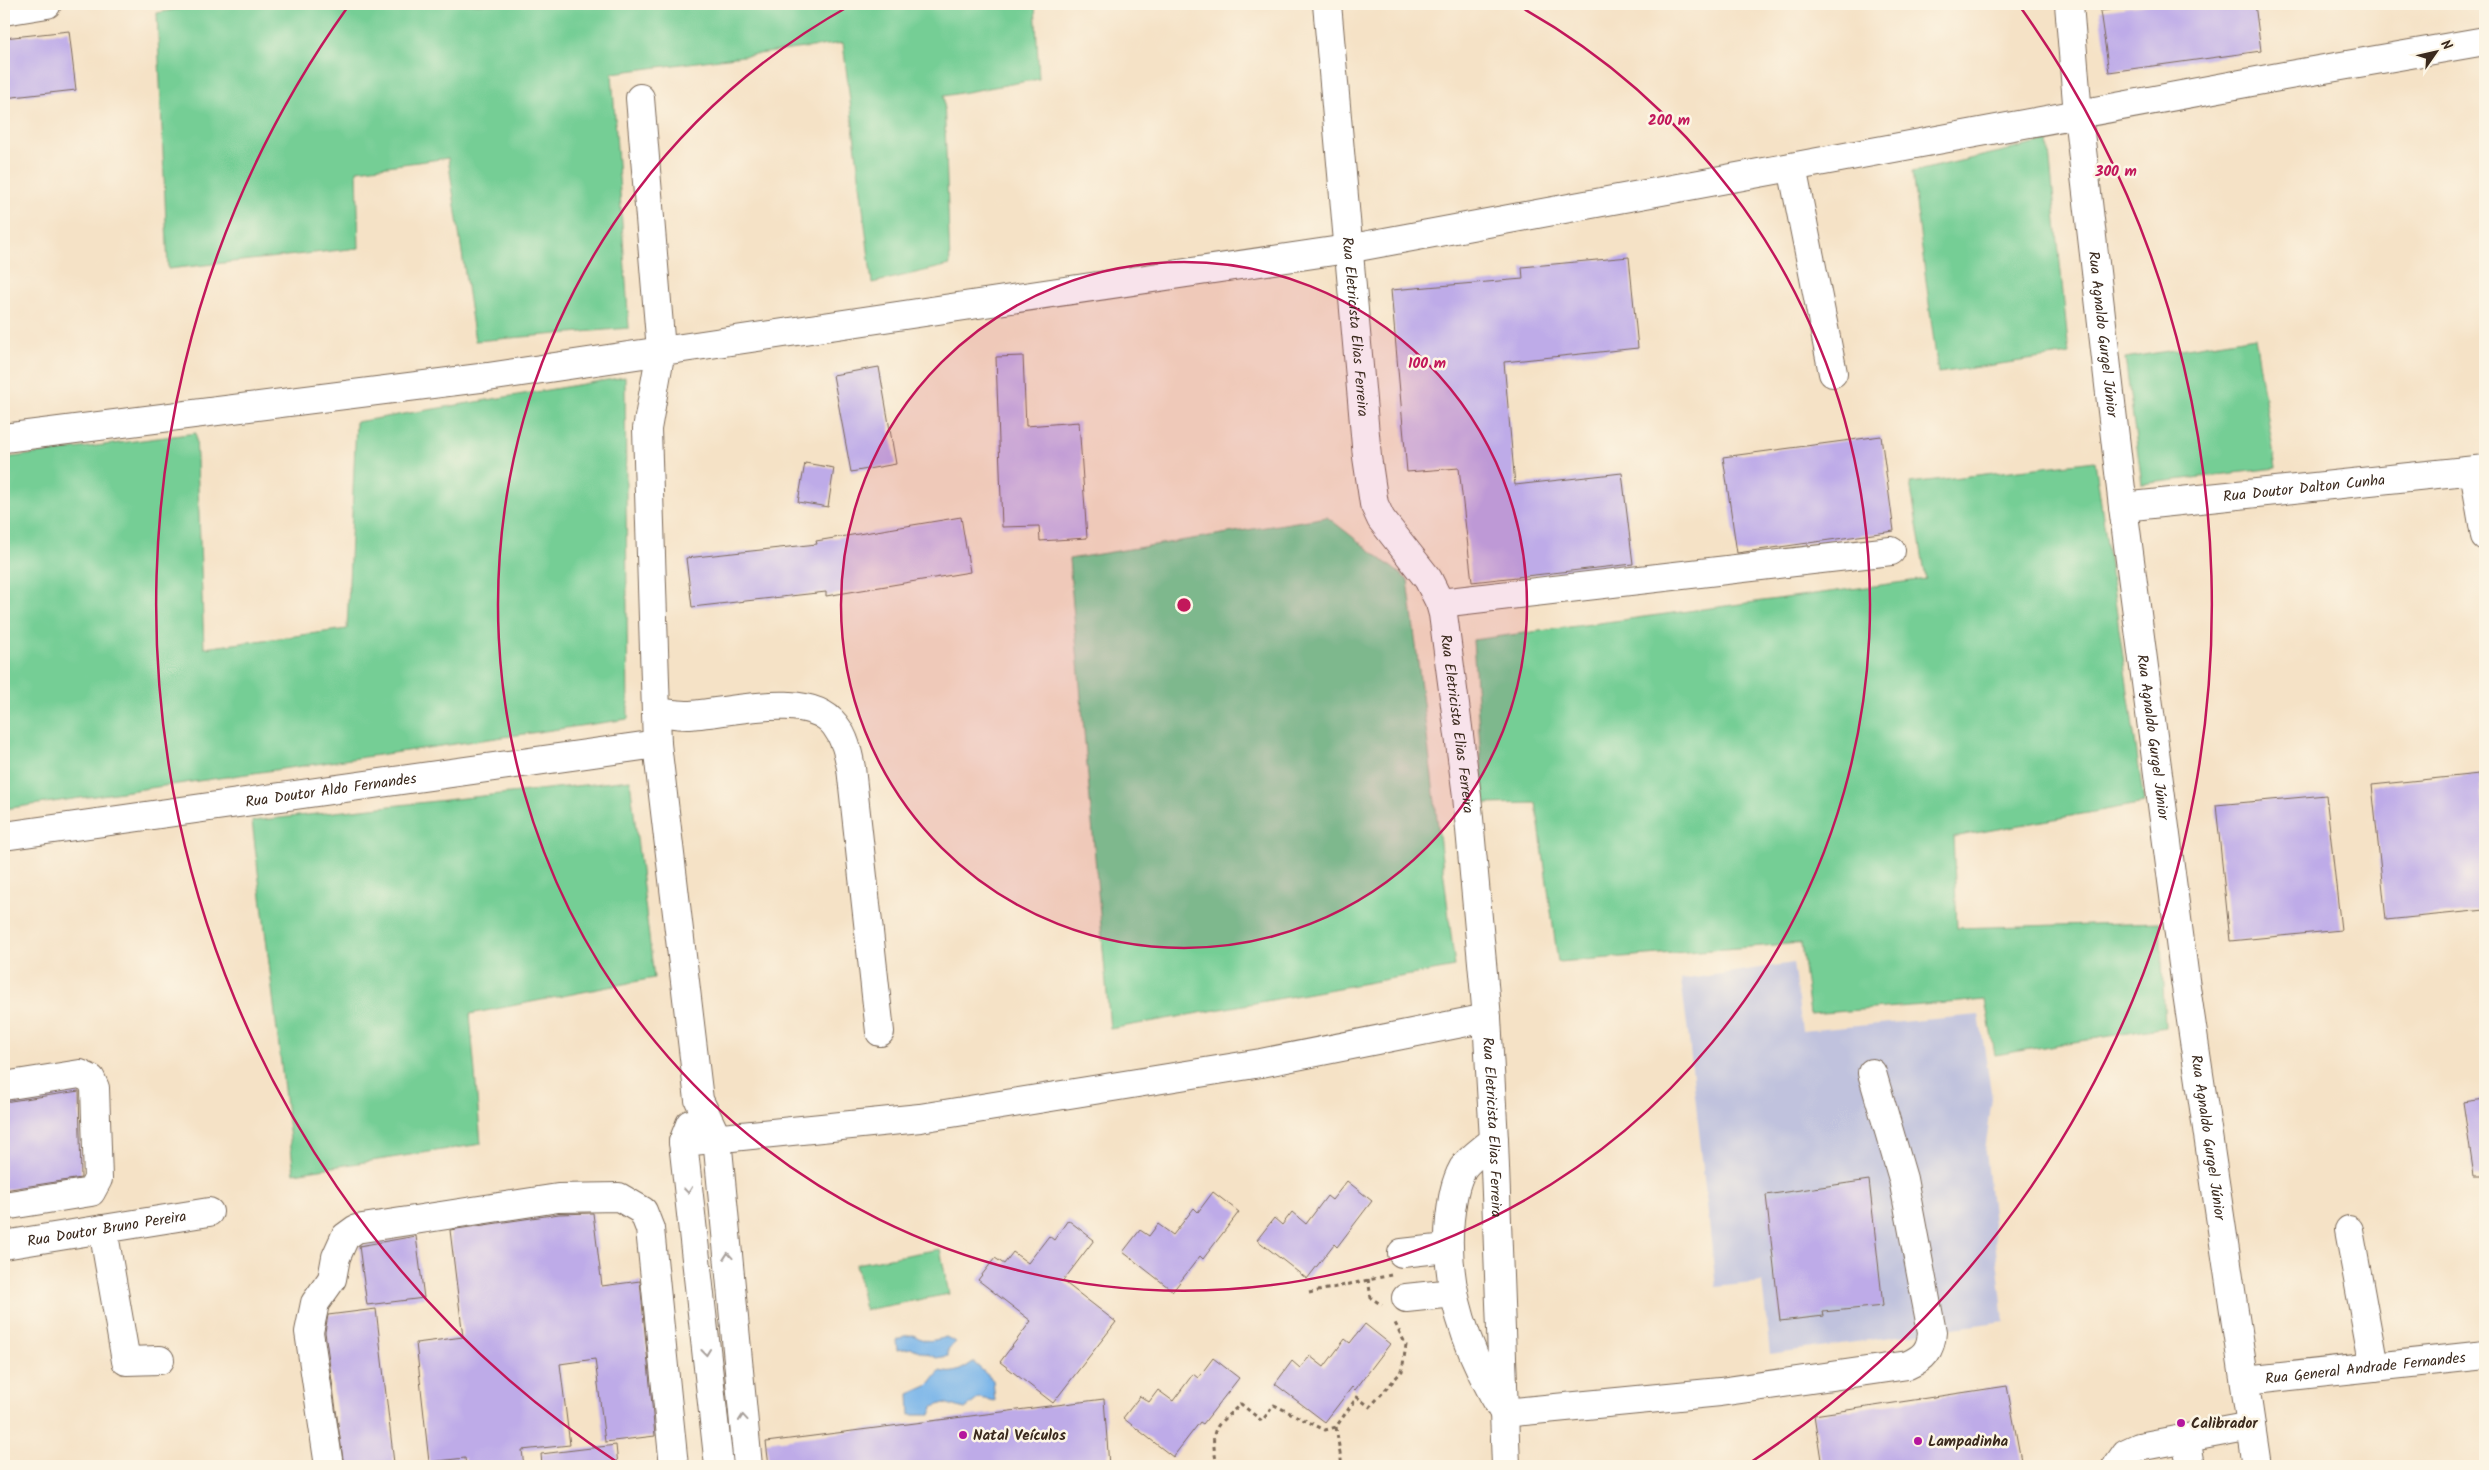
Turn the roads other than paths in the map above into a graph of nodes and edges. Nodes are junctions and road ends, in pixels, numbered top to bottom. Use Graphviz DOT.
graph roads {
  1 [pos="47,4"];
  2 [pos="1327,4"];
  3 [pos="2069,4"];
  4 [pos="4,11"];
  5 [pos="2485,41"];
  6 [pos="640,98"];
  7 [pos="2078,115"];
  8 [pos="1792,167"];
  9 [pos="1347,249"];
  10 [pos="660,350"];
  11 [pos="1833,374"];
  12 [pos="4,438"];
  13 [pos="2479,470"];
  14 [pos="2123,507"];
  15 [pos="2485,536"];
  16 [pos="1891,551"];
  17 [pos="1440,603"];
  18 [pos="656,712"];
  19 [pos="657,744"];
  20 [pos="4,836"];
  21 [pos="1487,1018"];
  22 [pos="880,1032"];
  23 [pos="1872,1073"];
  24 [pos="4,1086"];
  25 [pos="699,1100"];
  26 [pos="717,1138"];
  27 [pos="1494,1140"];
  28 [pos="682,1142"];
  29 [pos="4,1206"];
  30 [pos="209,1212"];
  31 [pos="103,1229"];
  32 [pos="2349,1230"];
  33 [pos="4,1245"];
  34 [pos="1448,1248"];
  35 [pos="1454,1294"];
  36 [pos="2485,1354"];
  37 [pos="160,1360"];
  38 [pos="2374,1367"];
  39 [pos="2245,1381"];
  40 [pos="1504,1413"];
  41 [pos="2251,1426"];
  42 [pos="2186,1438"];
  43 [pos="329,1466"];
  44 [pos="674,1466"];
  45 [pos="719,1466"];
  46 [pos="748,1466"];
  47 [pos="1506,1466"];
  48 [pos="2117,1466"];
  49 [pos="2191,1466"];
  50 [pos="2256,1466"];
  1 -- 4 [label="street"];
  2 -- 9 [label="street, Rua Eletricista Elias Ferreira"];
  3 -- 7 [label="street, Rua Agnaldo Gurgel Júnior"];
  5 -- 7 [label="street"];
  6 -- 10 [label="street"];
  7 -- 8 [label="street"];
  7 -- 14 [label="street, Rua Agnaldo Gurgel Júnior"];
  8 -- 9 [label="street"];
  8 -- 11 [label="street"];
  9 -- 10 [label="street"];
  9 -- 17 [label="street, Rua Eletricista Elias Ferreira"];
  10 -- 12 [label="street"];
  10 -- 18 [label="street"];
  13 -- 14 [label="street, Rua Doutor Dalton Cunha"];
  13 -- 15 [label="street"];
  14 -- 39 [label="street, Rua Agnaldo Gurgel Júnior"];
  16 -- 17 [label="street"];
  17 -- 21 [label="street, Rua Eletricista Elias Ferreira"];
  18 -- 19 [label="street"];
  18 -- 22 [label="street"];
  19 -- 20 [label="street, Rua Doutor Aldo Fernandes"];
  19 -- 25 [label="street"];
  21 -- 26 [label="street"];
  21 -- 27 [label="street, Rua Eletricista Elias Ferreira"];
  23 -- 40 [label="street"];
  24 -- 29 [label="street"];
  25 -- 26 [label="street"];
  25 -- 28 [label="street"];
  26 -- 28 [label="street"];
  46 -- 26 [label="street, one-way"];
  27 -- 34 [label="street"];
  27 -- 40 [label="street, Rua Eletricista Elias Ferreira"];
  28 -- 45 [label="street, one-way"];
  30 -- 31 [label="street, Rua Doutor Bruno Pereira"];
  31 -- 33 [label="street, Rua Doutor Bruno Pereira"];
  31 -- 37 [label="street"];
  32 -- 38 [label="street"];
  34 -- 35 [label="street"];
  34 -- 35 [label="street"];
  35 -- 40 [label="street"];
  36 -- 38 [label="street, Rua General Andrade Fernandes"];
  38 -- 39 [label="street, Rua General Andrade Fernandes"];
  39 -- 41 [label="street, Rua Agnaldo Gurgel Júnior"];
  40 -- 47 [label="street, Rua Eletricista Elias Ferreira"];
  41 -- 42 [label="street"];
  41 -- 50 [label="street, Rua Agnaldo Gurgel Júnior"];
  42 -- 48 [label="street"];
  42 -- 49 [label="street"];
  43 -- 44 [label="street"];
}
